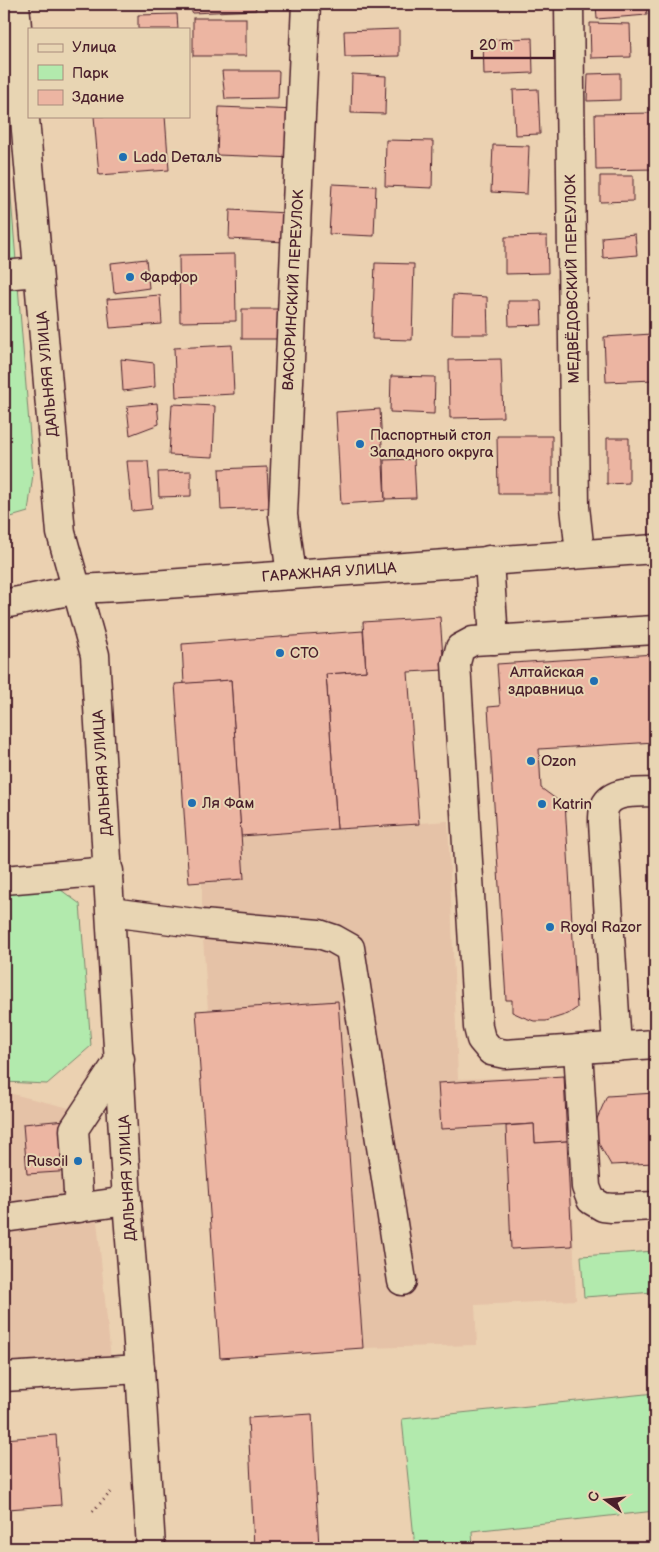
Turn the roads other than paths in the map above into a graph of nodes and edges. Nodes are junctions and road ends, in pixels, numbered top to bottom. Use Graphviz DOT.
graph roads {
  1 [pos="306,4"];
  2 [pos="569,4"];
  3 [pos="12,20"];
  4 [pos="37,272"];
  5 [pos="4,275"];
  6 [pos="655,549"];
  7 [pos="580,554"];
  8 [pos="490,560"];
  9 [pos="291,575"];
  10 [pos="78,589"];
  11 [pos="4,604"];
  12 [pos="655,630"];
  13 [pos="494,640"];
  14 [pos="655,792"];
  15 [pos="109,871"];
  16 [pos="4,880"];
  17 [pos="111,912"];
  18 [pos="655,1044"];
  19 [pos="616,1047"];
  20 [pos="578,1049"];
  21 [pos="120,1059"];
  22 [pos="127,1201"];
  23 [pos="655,1206"];
  24 [pos="79,1208"];
  25 [pos="4,1218"];
  26 [pos="402,1281"];
  27 [pos="140,1369"];
  28 [pos="4,1377"];
  29 [pos="151,1548"];
  1 -- 9 [label="street, ВАСЮРИНСКИЙ ПЕРЕУЛОК"];
  2 -- 7 [label="street, МЕДВЁДОВСКИЙ ПЕРЕУЛОК"];
  3 -- 4 [label="street, ДАЛЬНЯЯ УЛИЦА"];
  4 -- 5 [label="street"];
  4 -- 10 [label="street, ДАЛЬНЯЯ УЛИЦА"];
  6 -- 7 [label="street, ГАРАЖНАЯ УЛИЦА"];
  7 -- 8 [label="street, ГАРАЖНАЯ УЛИЦА"];
  8 -- 9 [label="street, ГАРАЖНАЯ УЛИЦА"];
  8 -- 13 [label="street"];
  9 -- 10 [label="street, ГАРАЖНАЯ УЛИЦА"];
  10 -- 11 [label="street, ГАРАЖНАЯ УЛИЦА"];
  10 -- 15 [label="street, ДАЛЬНЯЯ УЛИЦА"];
  12 -- 13 [label="street"];
  13 -- 20 [label="street"];
  14 -- 19 [label="street"];
  15 -- 16 [label="street"];
  15 -- 17 [label="street, ДАЛЬНЯЯ УЛИЦА"];
  17 -- 21 [label="street, ДАЛЬНЯЯ УЛИЦА"];
  17 -- 26 [label="street"];
  18 -- 19 [label="street"];
  19 -- 20 [label="street"];
  20 -- 23 [label="street"];
  21 -- 22 [label="street, ДАЛЬНЯЯ УЛИЦА"];
  21 -- 24 [label="street"];
  22 -- 24 [label="street"];
  22 -- 27 [label="street, ДАЛЬНЯЯ УЛИЦА"];
  24 -- 25 [label="street"];
  27 -- 28 [label="street"];
  27 -- 29 [label="street, ДАЛЬНЯЯ УЛИЦА"];
}
